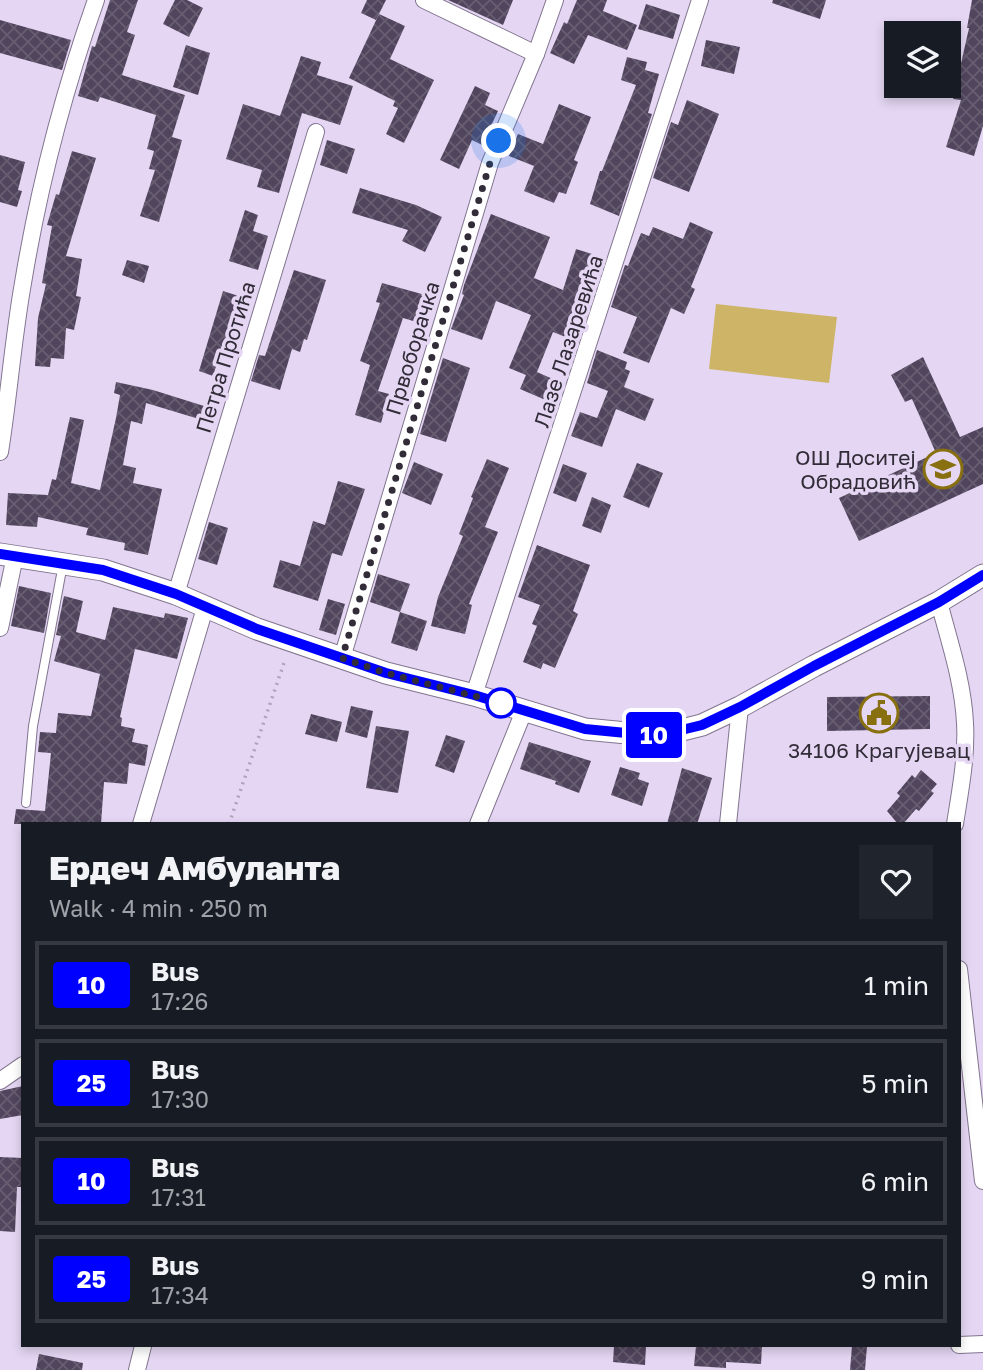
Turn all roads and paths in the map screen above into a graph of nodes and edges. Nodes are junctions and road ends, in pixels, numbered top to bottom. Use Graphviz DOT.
graph roads {
  1 [pos="96,0"];
  2 [pos="424,0"];
  3 [pos="555,0"];
  4 [pos="700,0"];
  5 [pos="536,54"];
  6 [pos="316,132"];
  7 [pos="0,452"];
  8 [pos="8,555"];
  9 [pos="63,564"];
  10 [pos="983,575"];
  11 [pos="176,594"];
  12 [pos="939,602"];
  13 [pos="205,608"];
  14 [pos="0,628"];
  15 [pos="291,641"];
  16 [pos="342,658"];
  17 [pos="474,695"];
  18 [pos="740,707"];
  19 [pos="524,711"];
  20 [pos="26,803"];
  21 [pos="142,822"];
  22 [pos="230,822"];
  23 [pos="479,822"];
  24 [pos="728,822"];
  25 [pos="954,822"];
  26 [pos="961,987"];
  27 [pos="21,1066"];
  28 [pos="0,1081"];
  29 [pos="983,1181"];
  30 [pos="983,1344"];
  31 [pos="961,1345"];
  32 [pos="143,1347"];
  33 [pos="137,1370"];
  1 -- 7 [label="street"];
  2 -- 5 [label="street"];
  3 -- 5 [label="street, Првоборачка"];
  4 -- 17 [label="street, Лазе Лазаревића"];
  5 -- 16 [label="street, Првоборачка"];
  6 -- 11 [label="street, Петра Протића"];
  8 -- 9 [label="street"];
  8 -- 14 [label="street"];
  9 -- 11 [label="street"];
  9 -- 20 [label="lane"];
  10 -- 12 [label="street"];
  11 -- 13 [label="street"];
  12 -- 18 [label="street"];
  12 -- 25 [label="street"];
  13 -- 15 [label="street"];
  13 -- 21 [label="street"];
  15 -- 16 [label="street"];
  15 -- 22 [label="path"];
  16 -- 17 [label="street"];
  17 -- 19 [label="street"];
  18 -- 19 [label="street"];
  18 -- 24 [label="street"];
  19 -- 23 [label="street"];
  26 -- 29 [label="street"];
  27 -- 28 [label="street"];
  30 -- 31 [label="street"];
  32 -- 33 [label="street"];
}
